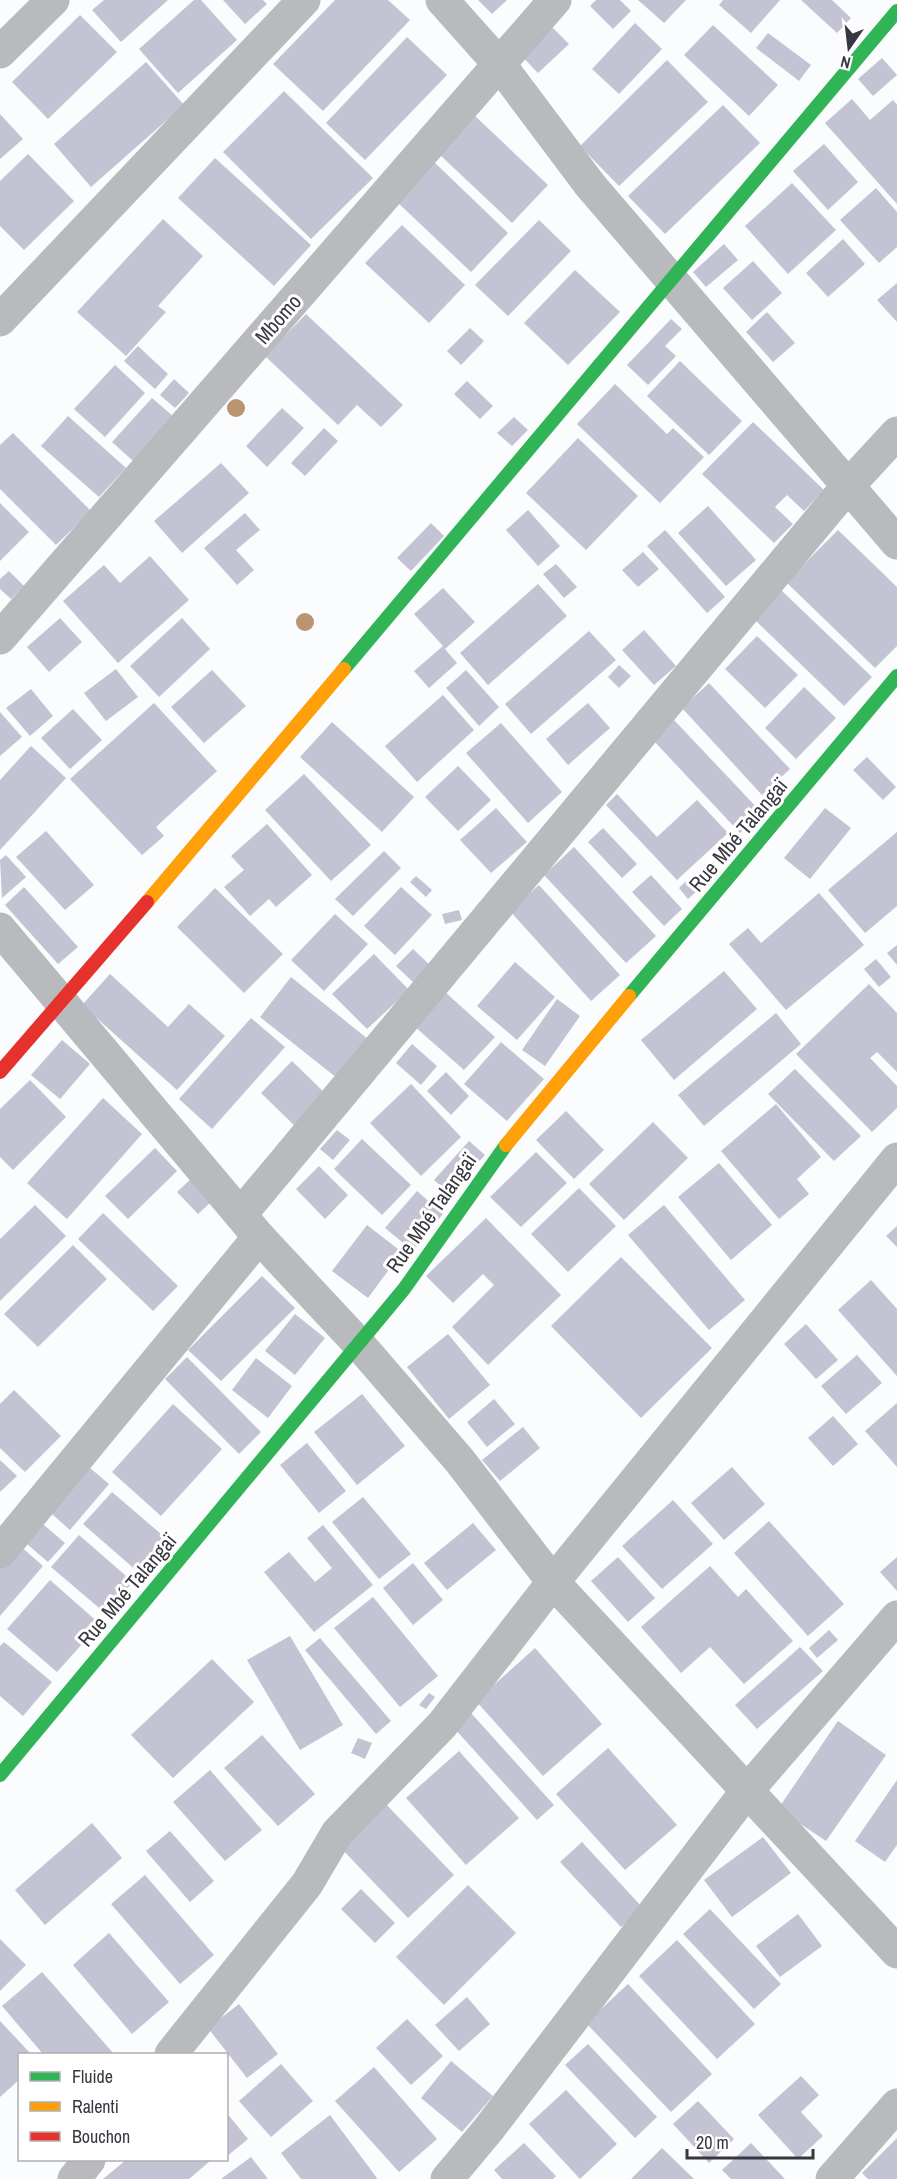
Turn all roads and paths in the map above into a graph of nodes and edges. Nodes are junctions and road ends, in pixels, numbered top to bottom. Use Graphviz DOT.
graph roads {
  1 [pos="53,0"];
  2 [pos="304,0"];
  3 [pos="442,0"];
  4 [pos="555,0"];
  5 [pos="897,11"];
  6 [pos="0,52"];
  7 [pos="500,64"];
  8 [pos="674,280"];
  9 [pos="0,320"];
  10 [pos="897,433"];
  11 [pos="848,487"];
  12 [pos="897,543"];
  13 [pos="0,638"];
  14 [pos="897,676"];
  15 [pos="0,929"];
  16 [pos="63,1002"];
  17 [pos="0,1072"];
  18 [pos="897,1159"];
  19 [pos="250,1226"];
  20 [pos="358,1343"];
  21 [pos="0,1552"];
  22 [pos="553,1582"];
  23 [pos="897,1617"];
  24 [pos="0,1775"];
  25 [pos="746,1792"];
  26 [pos="897,1952"];
  27 [pos="173,2053"];
  28 [pos="897,2105"];
  29 [pos="88,2161"];
  30 [pos="74,2179"];
  31 [pos="447,2179"];
  32 [pos="832,2179"];
  1 -- 6 [label="street"];
  2 -- 9 [label="street"];
  3 -- 7 [label="street"];
  4 -- 7 [label="street, Mbomo"];
  5 -- 8 [label="street"];
  7 -- 8 [label="street"];
  7 -- 13 [label="street, Mbomo"];
  8 -- 11 [label="street"];
  8 -- 16 [label="street"];
  10 -- 11 [label="street"];
  11 -- 12 [label="street"];
  11 -- 19 [label="street"];
  14 -- 20 [label="street, Rue Mbé Talangaï"];
  15 -- 16 [label="street"];
  16 -- 17 [label="street"];
  16 -- 19 [label="street"];
  18 -- 22 [label="street"];
  19 -- 20 [label="street"];
  19 -- 21 [label="street"];
  20 -- 22 [label="street"];
  20 -- 24 [label="street, Rue Mbé Talangaï"];
  22 -- 25 [label="street"];
  22 -- 27 [label="street"];
  23 -- 25 [label="street"];
  25 -- 26 [label="street"];
  25 -- 31 [label="street"];
  28 -- 32 [label="street"];
  29 -- 30 [label="street"];
}
